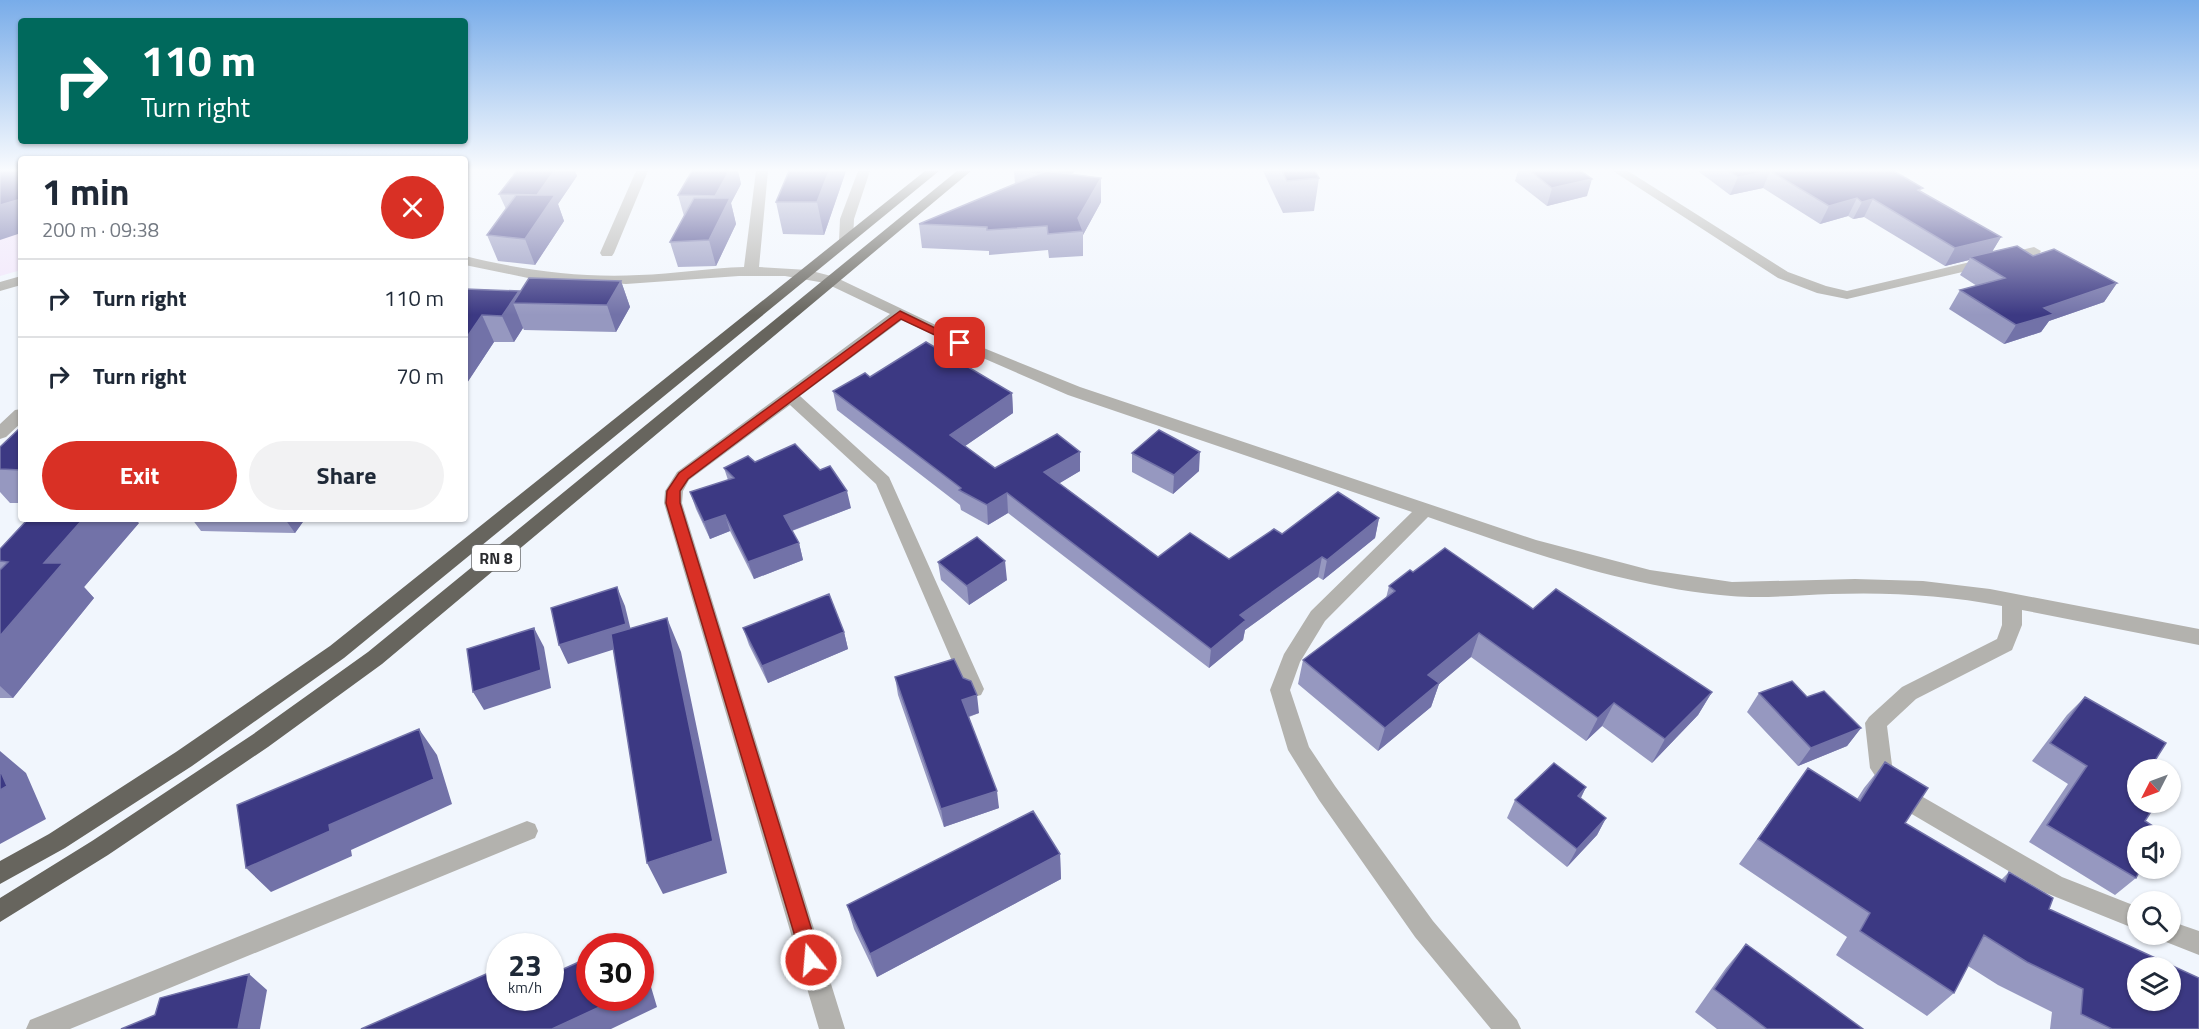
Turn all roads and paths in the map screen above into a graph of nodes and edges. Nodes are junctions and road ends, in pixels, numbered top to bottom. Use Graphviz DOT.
graph roads {
  1 [pos="622,219"];
  2 [pos="757,219"];
  3 [pos="847,219"];
  4 [pos="873,219"];
  5 [pos="906,219"];
  6 [pos="1694,219"];
  7 [pos="846,241"];
  8 [pos="2034,251"];
  9 [pos="607,253"];
  10 [pos="468,261"];
  11 [pos="751,271"];
  12 [pos="808,273"];
  13 [pos="830,280"];
  14 [pos="18,281"];
  15 [pos="0,286"];
  16 [pos="900,314"];
  17 [pos="790,396"];
  18 [pos="18,417"];
  19 [pos="0,433"];
  20 [pos="1425,510"];
  21 [pos="2012,600"];
  22 [pos="2199,637"];
  23 [pos="974,689"];
  24 [pos="527,831"];
  25 [pos="0,873"];
  26 [pos="0,911"];
  27 [pos="2127,915"];
  28 [pos="2181,937"];
  29 [pos="2199,944"];
  30 [pos="39,1029"];
  31 [pos="832,1029"];
  32 [pos="1508,1029"];
  1 -- 9 [label="street"];
  2 -- 11 [label="street"];
  3 -- 7 [label="street"];
  4 -- 7 [label="highway, RN 8"];
  5 -- 13 [label="highway, RN 8"];
  6 -- 8 [label="street"];
  7 -- 12 [label="highway, RN 8"];
  10 -- 11 [label="street"];
  11 -- 12 [label="street"];
  12 -- 13 [label="street"];
  12 -- 25 [label="highway, RN 8"];
  13 -- 16 [label="street"];
  13 -- 26 [label="highway, RN 8"];
  14 -- 15 [label="street"];
  16 -- 17 [label="street"];
  16 -- 20 [label="street"];
  17 -- 23 [label="street"];
  17 -- 31 [label="street"];
  18 -- 19 [label="street"];
  20 -- 21 [label="street"];
  20 -- 32 [label="street"];
  21 -- 22 [label="street"];
  21 -- 27 [label="street"];
  24 -- 30 [label="street"];
  28 -- 29 [label="street"];
}
